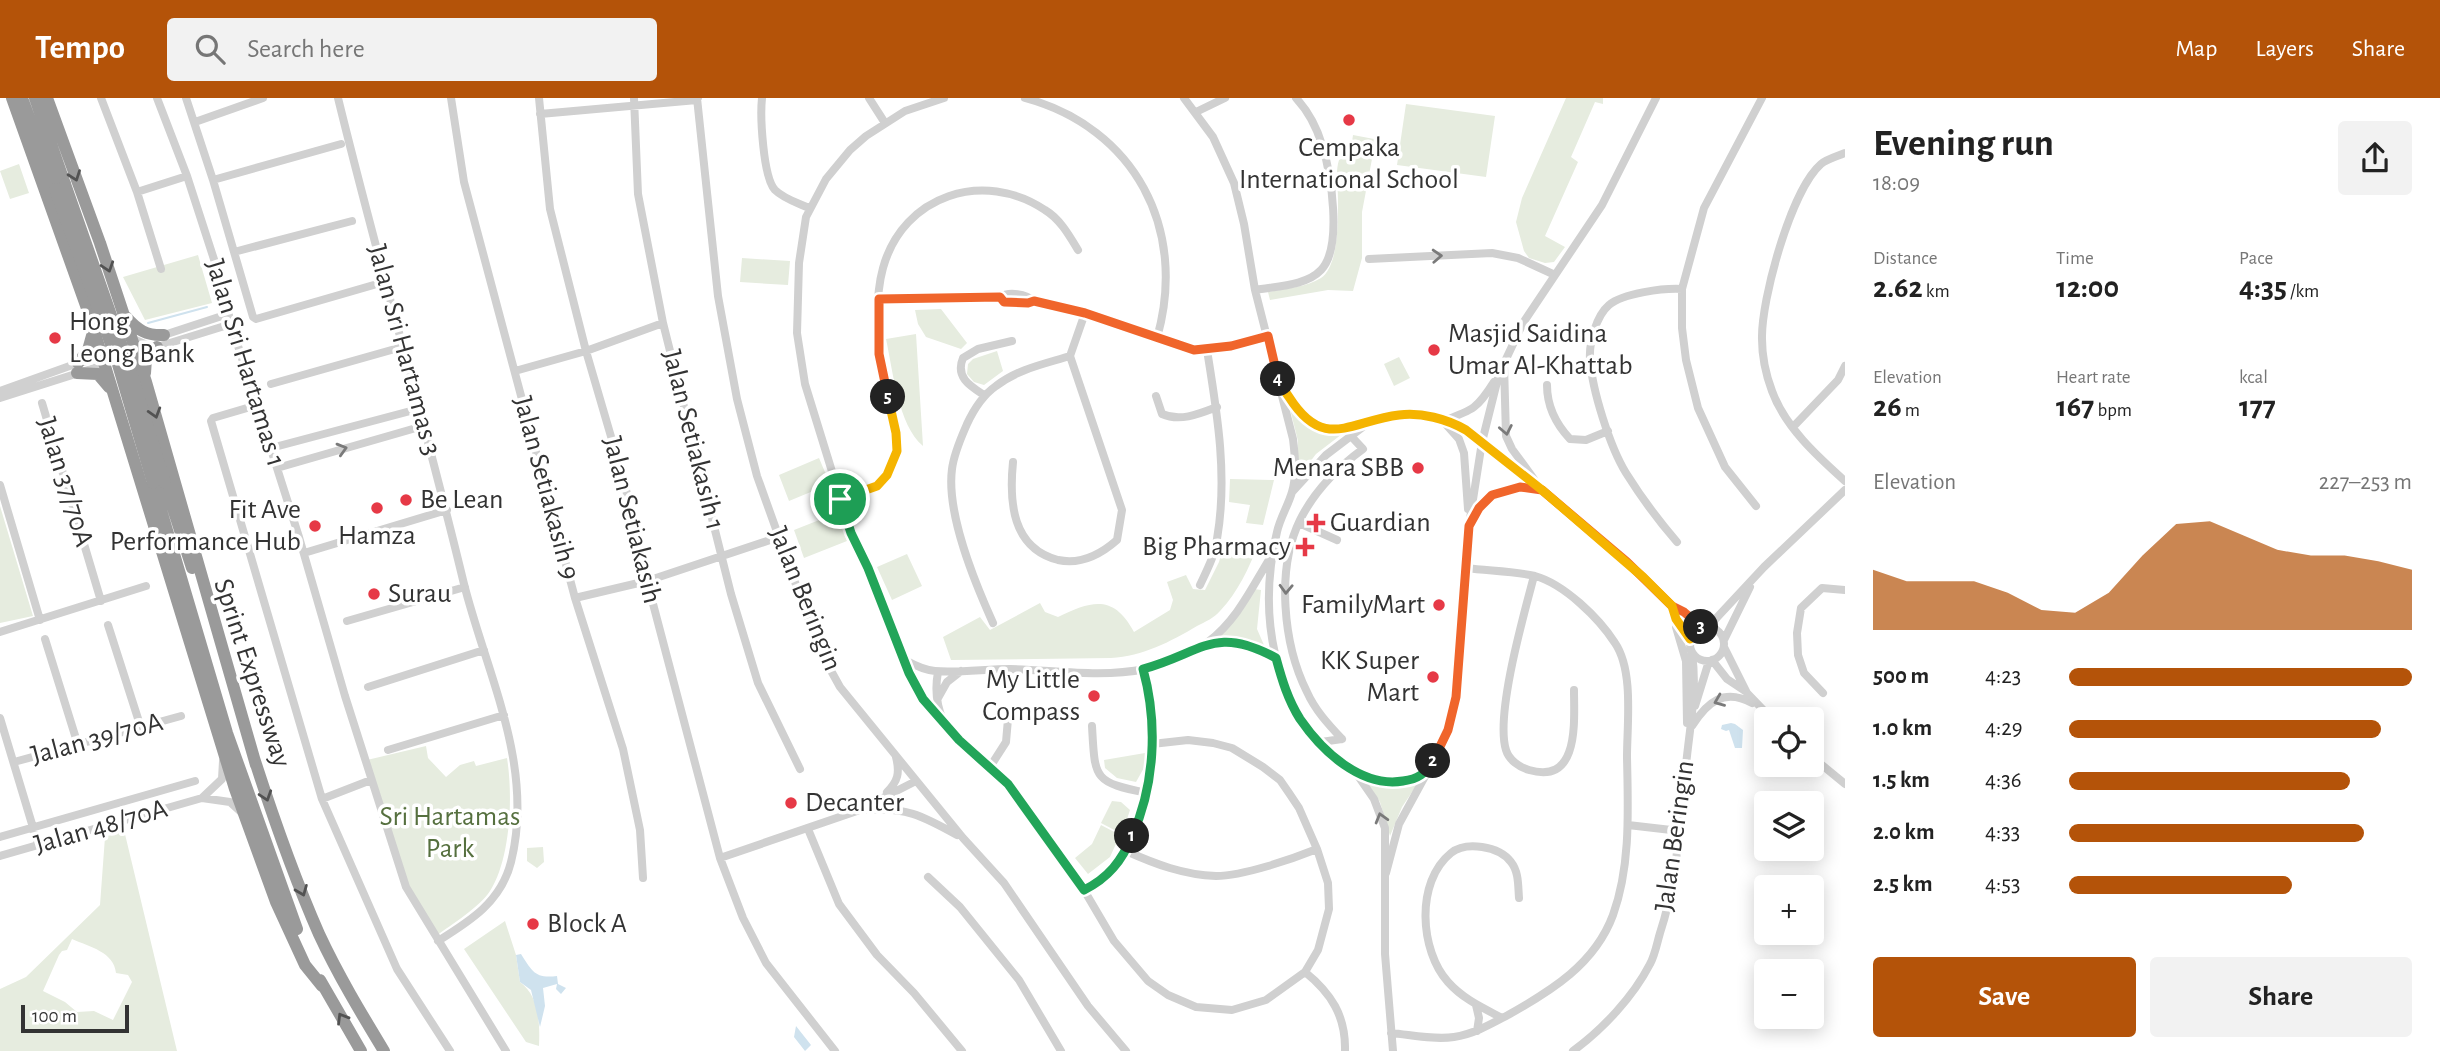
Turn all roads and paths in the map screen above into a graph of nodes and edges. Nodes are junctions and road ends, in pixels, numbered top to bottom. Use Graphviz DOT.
graph roads {
  1 [pos="13,98"];
  2 [pos="22,98"];
  3 [pos="35,98"];
  4 [pos="45,98"];
  5 [pos="101,98"];
  6 [pos="157,98"];
  7 [pos="186,98"];
  8 [pos="263,98"];
  9 [pos="338,98"];
  10 [pos="451,98"];
  11 [pos="539,98"];
  12 [pos="762,98"];
  13 [pos="869,98"];
  14 [pos="944,98"];
  15 [pos="1025,98"];
  16 [pos="1184,98"];
  17 [pos="1225,98"];
  18 [pos="1296,98"];
  19 [pos="1762,98"];
  20 [pos="697,99"];
  21 [pos="1652,100"];
  22 [pos="634,101"];
  23 [pos="1196,112"];
  24 [pos="540,114"];
  25 [pos="195,122"];
  26 [pos="885,123"];
  27 [pos="341,144"];
  28 [pos="1845,153"];
  29 [pos="187,176"];
  30 [pos="213,180"];
  31 [pos="60,186"];
  32 [pos="137,192"];
  33 [pos="809,208"];
  34 [pos="352,221"];
  35 [pos="1078,250"];
  36 [pos="234,252"];
  37 [pos="1369,259"];
  38 [pos="161,269"];
  39 [pos="1555,275"];
  40 [pos="220,281"];
  41 [pos="384,282"];
  42 [pos="1682,289"];
  43 [pos="1255,290"];
  44 [pos="116,291"];
  45 [pos="879,299"];
  46 [pos="122,307"];
  47 [pos="87,309"];
  48 [pos="1085,313"];
  49 [pos="228,314"];
  50 [pos="210,320"];
  51 [pos="663,323"];
  52 [pos="231,324"];
  53 [pos="93,330"];
  54 [pos="1268,336"];
  55 [pos="1157,338"];
  56 [pos="160,341"];
  57 [pos="1012,341"];
  58 [pos="132,343"];
  59 [pos="402,347"];
  60 [pos="1207,350"];
  61 [pos="586,351"];
  62 [pos="1070,356"];
  63 [pos="116,357"];
  64 [pos="103,360"];
  65 [pos="1504,362"];
  66 [pos="1845,366"];
  67 [pos="78,368"];
  68 [pos="515,371"];
  69 [pos="1499,374"];
  70 [pos="144,376"];
  71 [pos="271,384"];
  72 [pos="1281,385"];
  73 [pos="1547,385"];
  74 [pos="0,391"];
  75 [pos="112,392"];
  76 [pos="984,395"];
  77 [pos="1156,396"];
  78 [pos="0,398"];
  79 [pos="41,403"];
  80 [pos="257,405"];
  81 [pos="1217,407"];
  82 [pos="418,409"];
  83 [pos="1443,421"];
  84 [pos="1368,423"];
  85 [pos="423,426"];
  86 [pos="1793,427"];
  87 [pos="1608,431"];
  88 [pos="1350,435"];
  89 [pos="1482,442"];
  90 [pos="271,448"];
  91 [pos="1013,462"];
  92 [pos="277,468"];
  93 [pos="1845,481"];
  94 [pos="159,483"];
  95 [pos="0,485"];
  96 [pos="1542,490"];
  97 [pos="1845,490"];
  98 [pos="1293,491"];
  99 [pos="840,499"];
  100 [pos="1756,506"];
  101 [pos="447,510"];
  102 [pos="1299,523"];
  103 [pos="1469,526"];
  104 [pos="779,537"];
  105 [pos="1337,540"];
  106 [pos="1677,542"];
  107 [pos="303,553"];
  108 [pos="1273,553"];
  109 [pos="722,554"];
  110 [pos="1466,568"];
  111 [pos="1534,576"];
  112 [pos="1755,577"];
  113 [pos="647,581"];
  114 [pos="1200,585"];
  115 [pos="146,586"];
  116 [pos="465,587"];
  117 [pos="1845,590"];
  118 [pos="575,598"];
  119 [pos="101,601"];
  120 [pos="1672,606"];
  121 [pos="1676,619"];
  122 [pos="40,620"];
  123 [pos="347,621"];
  124 [pos="993,623"];
  125 [pos="108,625"];
  126 [pos="1706,627"];
  127 [pos="0,632"];
  128 [pos="45,639"];
  129 [pos="1690,639"];
  130 [pos="1724,644"];
  131 [pos="1202,646"];
  132 [pos="484,650"];
  133 [pos="1692,654"];
  134 [pos="1276,658"];
  135 [pos="905,660"];
  136 [pos="1711,660"];
  137 [pos="1143,669"];
  138 [pos="964,670"];
  139 [pos="938,672"];
  140 [pos="368,687"];
  141 [pos="1574,690"];
  142 [pos="1823,692"];
  143 [pos="1747,693"];
  144 [pos="937,700"];
  145 [pos="1758,706"];
  146 [pos="504,715"];
  147 [pos="1691,715"];
  148 [pos="181,716"];
  149 [pos="0,719"];
  150 [pos="1008,719"];
  151 [pos="946,726"];
  152 [pos="1092,726"];
  153 [pos="141,728"];
  154 [pos="1690,730"];
  155 [pos="1342,739"];
  156 [pos="1321,742"];
  157 [pos="1153,744"];
  158 [pos="78,745"];
  159 [pos="222,747"];
  160 [pos="388,750"];
  161 [pos="896,754"];
  162 [pos="1339,760"];
  163 [pos="14,762"];
  164 [pos="256,765"];
  165 [pos="990,767"];
  166 [pos="1824,767"];
  167 [pos="800,769"];
  168 [pos="1354,771"];
  169 [pos="1426,774"];
  170 [pos="371,780"];
  171 [pos="195,781"];
  172 [pos="916,781"];
  173 [pos="1845,784"];
  174 [pos="1147,793"];
  175 [pos="202,799"];
  176 [pos="322,799"];
  177 [pos="880,800"];
  178 [pos="857,811"];
  179 [pos="247,822"];
  180 [pos="1628,825"];
  181 [pos="33,827"];
  182 [pos="808,829"];
  183 [pos="1680,831"];
  184 [pos="0,836"];
  185 [pos="963,838"];
  186 [pos="38,844"];
  187 [pos="1317,849"];
  188 [pos="1126,851"];
  189 [pos="0,856"];
  190 [pos="720,858"];
  191 [pos="1386,873"];
  192 [pos="928,877"];
  193 [pos="643,878"];
  194 [pos="1084,890"];
  195 [pos="1519,898"];
  196 [pos="438,942"];
  197 [pos="1305,972"];
  198 [pos="322,986"];
  199 [pos="1476,1005"];
  200 [pos="1502,1018"];
  201 [pos="1491,1024"];
  202 [pos="1477,1031"];
  203 [pos="1391,1033"];
  204 [pos="503,1050"];
  205 [pos="361,1051"];
  206 [pos="384,1051"];
  207 [pos="450,1051"];
  208 [pos="835,1051"];
  209 [pos="962,1051"];
  210 [pos="1061,1051"];
  211 [pos="1126,1051"];
  212 [pos="1345,1051"];
  213 [pos="1393,1051"];
  214 [pos="1573,1051"];
  1 -- 47 [label="highway"];
  2 -- 31 [label="highway, Sprint Expressway"];
  3 -- 31 [label="highway, Sprint Expressway"];
  4 -- 44 [label="highway, one-way"];
  5 -- 32 [label="street"];
  6 -- 29 [label="street, Jalan Sri Hartamas 1"];
  7 -- 25 [label="street"];
  8 -- 25 [label="street"];
  9 -- 41 [label="street, Jalan Sri Hartamas 3"];
  10 -- 68 [label="street, Jalan Setiakasih 9"];
  11 -- 24 [label="street, Jalan Setiakasih"];
  12 -- 33 [label="street"];
  13 -- 26 [label="street"];
  14 -- 26 [label="street"];
  15 -- 55 [label="street"];
  16 -- 23 [label="street"];
  17 -- 23 [label="street"];
  18 -- 43 [label="street"];
  19 -- 42 [label="street"];
  20 -- 22 [label="street"];
  20 -- 104 [label="street, Jalan Beringin"];
  21 -- 39 [label="street"];
  22 -- 24 [label="street"];
  22 -- 51 [label="street, Jalan Setiakasih 1"];
  23 -- 43 [label="street"];
  24 -- 61 [label="street, Jalan Setiakasih"];
  25 -- 30 [label="street"];
  26 -- 33 [label="street"];
  27 -- 30 [label="street"];
  28 -- 86 [label="street"];
  29 -- 32 [label="street"];
  29 -- 40 [label="street, Jalan Sri Hartamas 1"];
  30 -- 36 [label="street"];
  31 -- 94 [label="highway, Sprint Expressway, bridge"];
  32 -- 38 [label="street"];
  33 -- 99 [label="street"];
  34 -- 36 [label="street"];
  35 -- 45 [label="street"];
  36 -- 41 [label="street"];
  37 -- 39 [label="street, one-way"];
  39 -- 65 [label="street"];
  40 -- 49 [label="street, Jalan Sri Hartamas 1"];
  40 -- 50 [label="street"];
  41 -- 59 [label="street, Jalan Sri Hartamas 3"];
  42 -- 87 [label="street"];
  42 -- 100 [label="street"];
  43 -- 54 [label="street"];
  44 -- 46 [label="highway"];
  44 -- 47 [label="highway"];
  45 -- 48 [label="street"];
  45 -- 99 [label="street"];
  46 -- 56 [label="highway"];
  46 -- 58 [label="highway"];
  47 -- 53 [label="highway"];
  47 -- 58 [label="street"];
  48 -- 55 [label="street"];
  48 -- 62 [label="street"];
  49 -- 50 [label="street"];
  49 -- 52 [label="street, Jalan Sri Hartamas 1"];
  50 -- 56 [label="street"];
  51 -- 61 [label="street"];
  51 -- 109 [label="street, Jalan Setiakasih 1"];
  52 -- 56 [label="street"];
  52 -- 80 [label="street, Jalan Sri Hartamas 1"];
  53 -- 64 [label="highway"];
  53 -- 67 [label="highway"];
  54 -- 60 [label="street"];
  54 -- 72 [label="street"];
  55 -- 60 [label="street"];
  56 -- 58 [label="street"];
  56 -- 58 [label="street"];
  56 -- 70 [label="highway"];
  57 -- 76 [label="street"];
  58 -- 63 [label="street"];
  58 -- 63 [label="street"];
  58 -- 70 [label="highway"];
  58 -- 75 [label="street"];
  59 -- 71 [label="street"];
  59 -- 82 [label="street, Jalan Sri Hartamas 3"];
  60 -- 81 [label="street"];
  61 -- 68 [label="street"];
  61 -- 113 [label="street, Jalan Setiakasih"];
  62 -- 76 [label="street"];
  62 -- 91 [label="street"];
  63 -- 64 [label="street"];
  64 -- 67 [label="street"];
  64 -- 75 [label="highway"];
  65 -- 69 [label="street"];
  65 -- 96 [label="street, one-way"];
  66 -- 86 [label="street"];
  67 -- 74 [label="street"];
  67 -- 75 [label="highway"];
  67 -- 78 [label="street"];
  68 -- 118 [label="street, Jalan Setiakasih 9"];
  69 -- 83 [label="street"];
  69 -- 89 [label="street"];
  70 -- 75 [label="highway"];
  70 -- 164 [label="highway, one-way"];
  72 -- 84 [label="street"];
  72 -- 98 [label="street"];
  73 -- 87 [label="street"];
  75 -- 159 [label="highway"];
  76 -- 124 [label="street"];
  77 -- 81 [label="street"];
  79 -- 119 [label="street, Jalan 37/70A"];
  80 -- 90 [label="street, Jalan Sri Hartamas 1"];
  80 -- 176 [label="street"];
  81 -- 114 [label="street"];
  82 -- 85 [label="street, Jalan Sri Hartamas 3"];
  82 -- 90 [label="street"];
  83 -- 84 [label="street"];
  83 -- 89 [label="street"];
  83 -- 103 [label="street"];
  84 -- 88 [label="street"];
  92 -- 85 [label="street, one-way"];
  85 -- 101 [label="street, Jalan Sri Hartamas 3"];
  86 -- 93 [label="street"];
  87 -- 106 [label="street"];
  88 -- 98 [label="street"];
  88 -- 102 [label="street"];
  89 -- 96 [label="street"];
  89 -- 103 [label="street"];
  90 -- 92 [label="street, Jalan Sri Hartamas 1"];
  92 -- 107 [label="street, Jalan Sri Hartamas 1"];
  94 -- 164 [label="highway, Sprint Expressway"];
  94 -- 198 [label="highway, Sprint Expressway"];
  95 -- 122 [label="street"];
  96 -- 103 [label="street"];
  96 -- 120 [label="street"];
  97 -- 112 [label="street"];
  98 -- 108 [label="street"];
  99 -- 135 [label="street"];
  101 -- 107 [label="street"];
  101 -- 116 [label="street, Jalan Sri Hartamas 3"];
  102 -- 105 [label="street"];
  102 -- 155 [label="street, one-way"];
  103 -- 110 [label="street"];
  104 -- 109 [label="street"];
  104 -- 161 [label="street, Jalan Beringin"];
  107 -- 170 [label="street, Jalan Sri Hartamas 1"];
  108 -- 131 [label="street"];
  108 -- 134 [label="street"];
  109 -- 113 [label="street"];
  109 -- 167 [label="street, Jalan Setiakasih 1"];
  110 -- 111 [label="street"];
  110 -- 169 [label="street"];
  111 -- 141 [label="street"];
  111 -- 180 [label="street"];
  112 -- 126 [label="street"];
  112 -- 130 [label="street"];
  113 -- 118 [label="street"];
  113 -- 190 [label="street, Jalan Setiakasih"];
  115 -- 119 [label="street"];
  116 -- 123 [label="street"];
  116 -- 132 [label="street, Jalan Sri Hartamas 3"];
  117 -- 142 [label="street"];
  118 -- 193 [label="street, Jalan Setiakasih 9"];
  119 -- 122 [label="street"];
  120 -- 121 [label="street"];
  120 -- 126 [label="street"];
  121 -- 129 [label="street"];
  121 -- 154 [label="street"];
  122 -- 127 [label="street"];
  125 -- 153 [label="street"];
  126 -- 129 [label="street"];
  126 -- 130 [label="street"];
  128 -- 158 [label="street"];
  129 -- 133 [label="street"];
  130 -- 136 [label="street"];
  130 -- 143 [label="street"];
  131 -- 134 [label="street"];
  131 -- 137 [label="street"];
  132 -- 140 [label="street"];
  132 -- 146 [label="street, Jalan Sri Hartamas 3"];
  133 -- 136 [label="street"];
  133 -- 147 [label="street, Jalan Beringin"];
  134 -- 156 [label="street"];
  135 -- 139 [label="street"];
  135 -- 151 [label="street"];
  136 -- 143 [label="street"];
  136 -- 147 [label="street, Jalan Beringin"];
  137 -- 138 [label="street"];
  137 -- 157 [label="street"];
  138 -- 139 [label="street"];
  138 -- 144 [label="street"];
  139 -- 144 [label="street"];
  143 -- 145 [label="street"];
  144 -- 151 [label="street"];
  145 -- 154 [label="street, one-way"];
  146 -- 160 [label="street"];
  146 -- 196 [label="street, Jalan Sri Hartamas 3"];
  147 -- 154 [label="street, Jalan Beringin"];
  148 -- 153 [label="street, Jalan 39/70A"];
  149 -- 163 [label="street"];
  150 -- 165 [label="street"];
  151 -- 165 [label="street"];
  152 -- 174 [label="street"];
  153 -- 158 [label="street, Jalan 39/70A"];
  154 -- 183 [label="street, Jalan Beringin"];
  155 -- 156 [label="street"];
  155 -- 162 [label="street"];
  156 -- 162 [label="street"];
  157 -- 174 [label="street"];
  157 -- 187 [label="street"];
  158 -- 163 [label="street, Jalan 39/70A"];
  159 -- 175 [label="street, Jalan 48/70A"];
  159 -- 179 [label="highway"];
  161 -- 172 [label="street, Jalan Beringin"];
  161 -- 177 [label="street"];
  162 -- 168 [label="street"];
  163 -- 181 [label="street"];
  164 -- 206 [label="highway, Sprint Expressway, one-way"];
  165 -- 194 [label="street"];
  166 -- 173 [label="street"];
  168 -- 169 [label="street"];
  191 -- 168 [label="street, one-way"];
  169 -- 191 [label="street"];
  170 -- 176 [label="street"];
  170 -- 196 [label="street, Jalan Sri Hartamas 1"];
  171 -- 181 [label="street"];
  172 -- 177 [label="street"];
  172 -- 185 [label="street, Jalan Beringin"];
  174 -- 188 [label="street"];
  175 -- 179 [label="street, Jalan 48/70A"];
  175 -- 186 [label="street, Jalan 48/70A"];
  176 -- 207 [label="street"];
  177 -- 178 [label="street"];
  178 -- 182 [label="street"];
  178 -- 185 [label="street"];
  179 -- 198 [label="highway"];
  180 -- 183 [label="street"];
  180 -- 200 [label="street"];
  181 -- 184 [label="street"];
  181 -- 186 [label="street"];
  182 -- 190 [label="street"];
  182 -- 209 [label="street"];
  183 -- 214 [label="street, Jalan Beringin"];
  185 -- 211 [label="street, Jalan Beringin"];
  186 -- 189 [label="street, Jalan 48/70A"];
  187 -- 188 [label="street"];
  187 -- 197 [label="street"];
  188 -- 194 [label="street"];
  190 -- 208 [label="street, Jalan Setiakasih"];
  191 -- 203 [label="street"];
  192 -- 210 [label="street"];
  194 -- 197 [label="street"];
  195 -- 199 [label="street"];
  196 -- 204 [label="street, Jalan Sri Hartamas 1"];
  197 -- 212 [label="street"];
  205 -- 198 [label="highway, Sprint Expressway, one-way"];
  199 -- 200 [label="street"];
  199 -- 201 [label="street"];
  199 -- 202 [label="street"];
  200 -- 201 [label="street"];
  201 -- 202 [label="street"];
  202 -- 203 [label="street"];
  203 -- 213 [label="street"];
}
